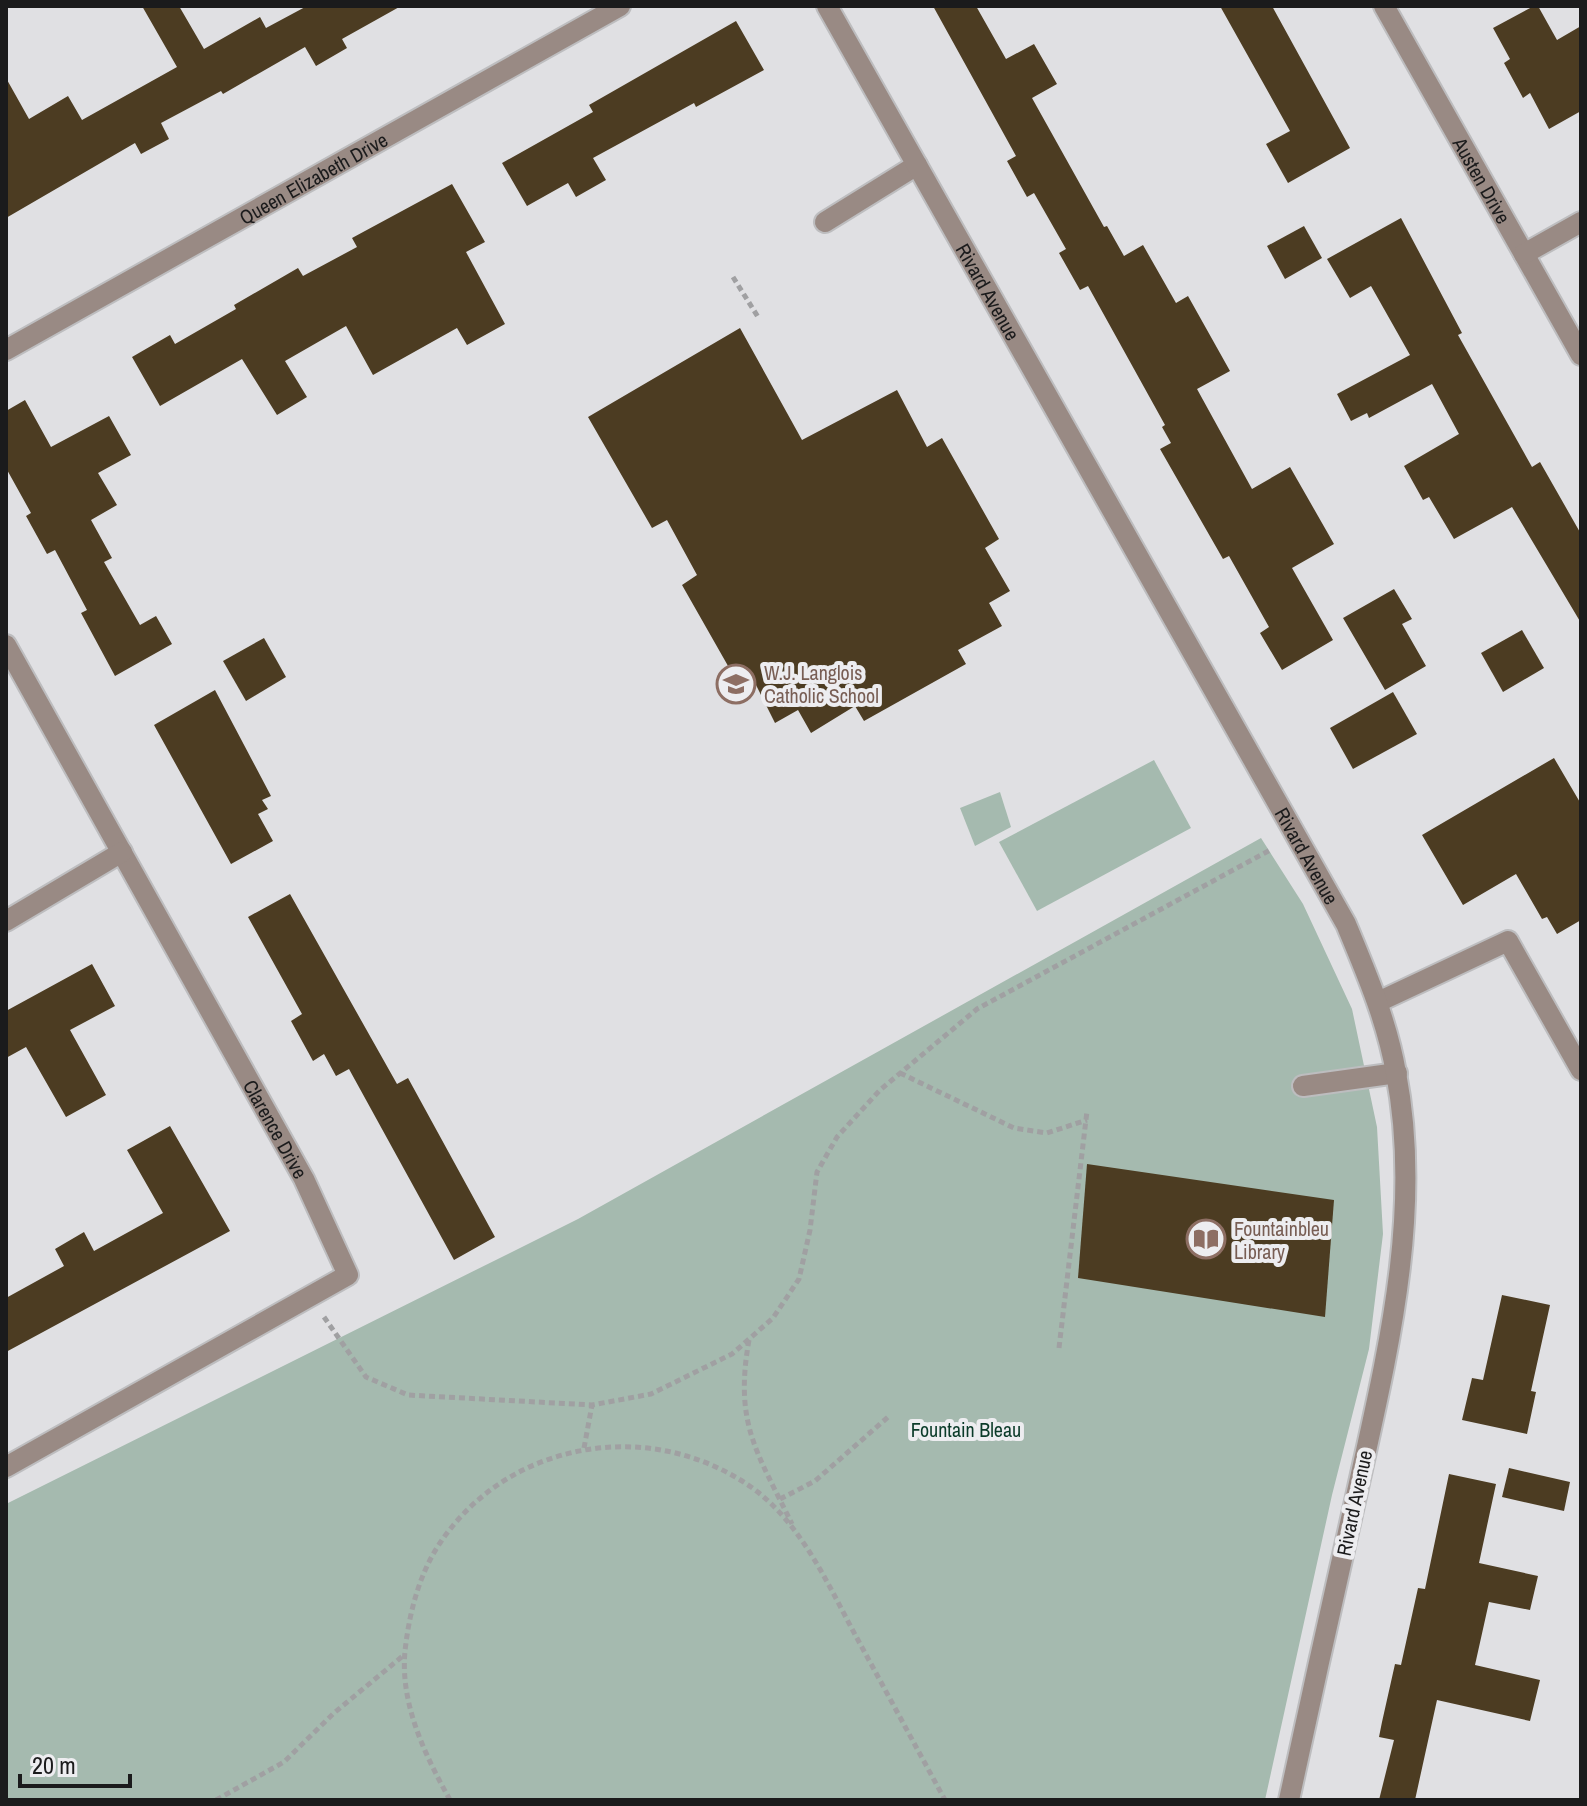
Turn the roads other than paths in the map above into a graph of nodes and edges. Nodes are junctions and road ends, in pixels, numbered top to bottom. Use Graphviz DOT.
graph roads {
  1 [pos="620,6"];
  2 [pos="827,6"];
  3 [pos="1384,6"];
  4 [pos="917,165"];
  5 [pos="825,222"];
  6 [pos="1581,222"];
  7 [pos="1524,254"];
  8 [pos="6,350"];
  9 [pos="1581,355"];
  10 [pos="6,645"];
  11 [pos="122,852"];
  12 [pos="6,921"];
  13 [pos="1378,1002"];
  14 [pos="1581,1070"];
  15 [pos="1397,1073"];
  16 [pos="1303,1086"];
  17 [pos="6,1467"];
  18 [pos="1289,1800"];
  1 -- 8 [label="street, Queen Elizabeth Drive"];
  2 -- 4 [label="street, Rivard Avenue"];
  3 -- 7 [label="street, Austen Drive"];
  4 -- 5 [label="street"];
  4 -- 13 [label="street, Rivard Avenue"];
  6 -- 7 [label="street"];
  7 -- 9 [label="street, Austen Drive"];
  10 -- 11 [label="street, Clarence Drive"];
  11 -- 12 [label="street"];
  11 -- 17 [label="street, Clarence Drive"];
  13 -- 14 [label="street"];
  13 -- 15 [label="street, Rivard Avenue"];
  15 -- 16 [label="street"];
  15 -- 18 [label="street, Rivard Avenue"];
}
